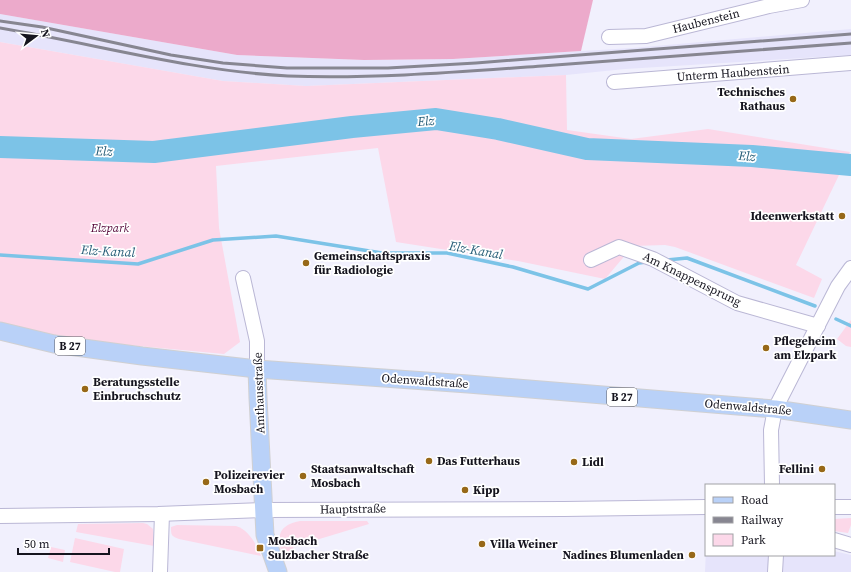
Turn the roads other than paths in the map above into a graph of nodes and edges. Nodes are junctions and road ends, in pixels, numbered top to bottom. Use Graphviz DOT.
graph roads {
  1 [pos="802,0"];
  2 [pos="609,37"];
  3 [pos="851,63"];
  4 [pos="614,82"];
  5 [pos="591,260"];
  6 [pos="851,268"];
  7 [pos="242,278"];
  8 [pos="818,326"];
  9 [pos="0,332"];
  10 [pos="257,368"];
  11 [pos="775,409"];
  12 [pos="851,420"];
  13 [pos="772,484"];
  14 [pos="705,507"];
  15 [pos="835,507"];
  16 [pos="851,507"];
  17 [pos="264,510"];
  18 [pos="162,514"];
  19 [pos="0,516"];
  20 [pos="835,540"];
  21 [pos="851,545"];
  22 [pos="776,556"];
  23 [pos="160,572"];
  24 [pos="278,572"];
  25 [pos="775,572"];
  1 -- 2 [label="street, Haubenstein"];
  3 -- 4 [label="street, Unterm Haubenstein"];
  5 -- 8 [label="street, Am Knappensprung"];
  6 -- 8 [label="street"];
  7 -- 10 [label="street, Amthausstraße"];
  8 -- 11 [label="street"];
  9 -- 10 [label="main road, Odenwaldstraße / B 27"];
  10 -- 11 [label="main road, Odenwaldstraße / B 27"];
  10 -- 17 [label="main road, Amthausstraße"];
  11 -- 12 [label="main road, Odenwaldstraße / B 27"];
  11 -- 13 [label="street"];
  14 -- 17 [label="street, Hauptstraße"];
  15 -- 16 [label="street"];
  17 -- 18 [label="street, Hauptstraße"];
  17 -- 24 [label="main road, Amthausstraße"];
  18 -- 19 [label="street, Hauptstraße"];
  18 -- 23 [label="street"];
  20 -- 21 [label="street"];
  22 -- 25 [label="street"];
}
